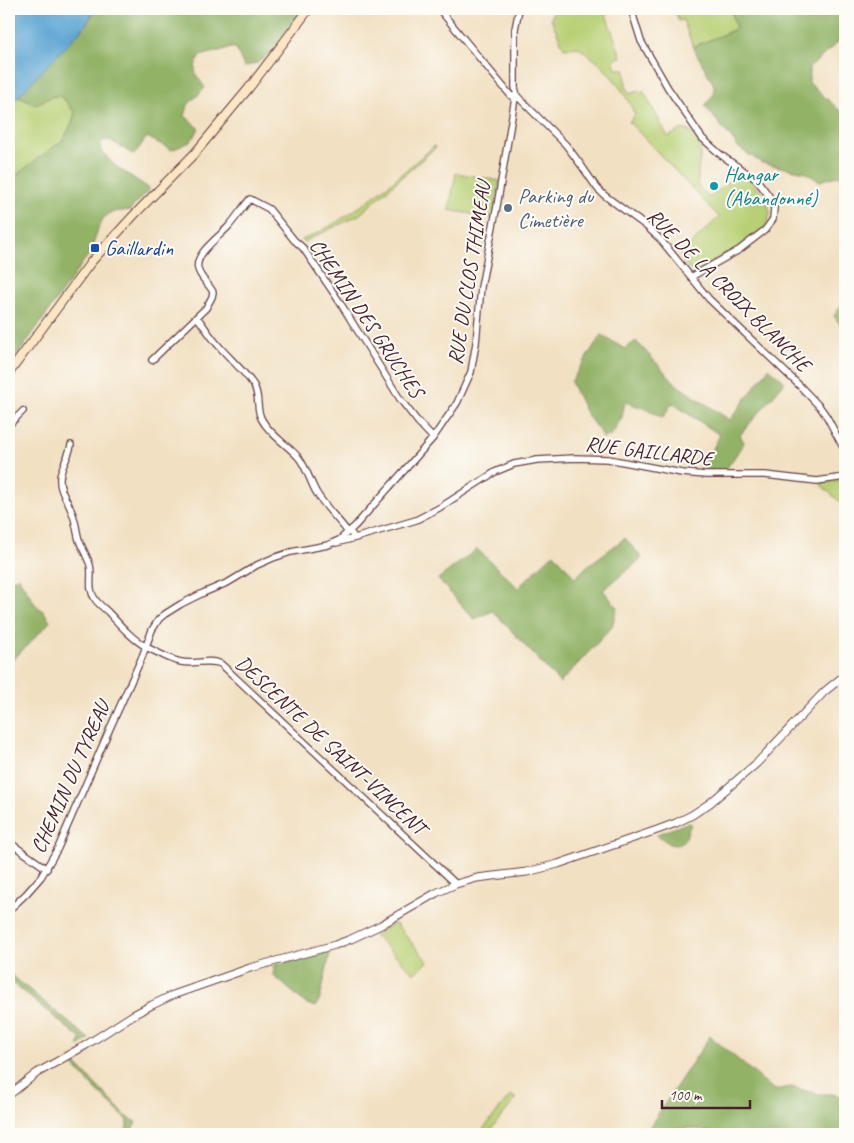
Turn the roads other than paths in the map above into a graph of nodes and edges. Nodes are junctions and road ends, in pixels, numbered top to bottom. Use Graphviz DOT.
graph roads {
  1 [pos="309,9"];
  2 [pos="439,9"];
  3 [pos="519,9"];
  4 [pos="630,9"];
  5 [pos="517,96"];
  6 [pos="691,278"];
  7 [pos="197,317"];
  8 [pos="152,360"];
  9 [pos="9,373"];
  10 [pos="23,411"];
  11 [pos="9,425"];
  12 [pos="433,438"];
  13 [pos="71,445"];
  14 [pos="845,451"];
  15 [pos="845,477"];
  16 [pos="349,532"];
  17 [pos="355,538"];
  18 [pos="334,543"];
  19 [pos="146,647"];
  20 [pos="845,675"];
  21 [pos="9,842"];
  22 [pos="46,869"];
  23 [pos="456,884"];
  24 [pos="9,910"];
  25 [pos="9,1095"];
  1 -- 9 [label="main road"];
  2 -- 5 [label="street, RUE DE LA CROIX BLANCHE"];
  3 -- 5 [label="street, RUE DU CLOS THIMEAU"];
  4 -- 6 [label="street"];
  5 -- 6 [label="street, RUE DE LA CROIX BLANCHE"];
  5 -- 12 [label="street, RUE DU CLOS THIMEAU"];
  6 -- 14 [label="street, RUE DE LA CROIX BLANCHE"];
  7 -- 8 [label="street"];
  7 -- 12 [label="street, CHEMIN DES GRUCHES"];
  7 -- 16 [label="street"];
  10 -- 11 [label="street"];
  12 -- 16 [label="street, RUE DU CLOS THIMEAU"];
  13 -- 19 [label="street, DESCENTE DE SAINT-VINCENT"];
  15 -- 17 [label="street, RUE GAILLARDE"];
  16 -- 17 [label="street"];
  16 -- 18 [label="street, RUE DU CLOS THIMEAU"];
  17 -- 18 [label="street, RUE GAILLARDE"];
  18 -- 19 [label="street, RUE DU CLOS THIMEAU"];
  19 -- 22 [label="street, CHEMIN DU TYREAU"];
  19 -- 23 [label="street, DESCENTE DE SAINT-VINCENT"];
  20 -- 23 [label="street"];
  21 -- 22 [label="street"];
  22 -- 24 [label="street, CHEMIN DU TYREAU"];
  23 -- 25 [label="street"];
}
